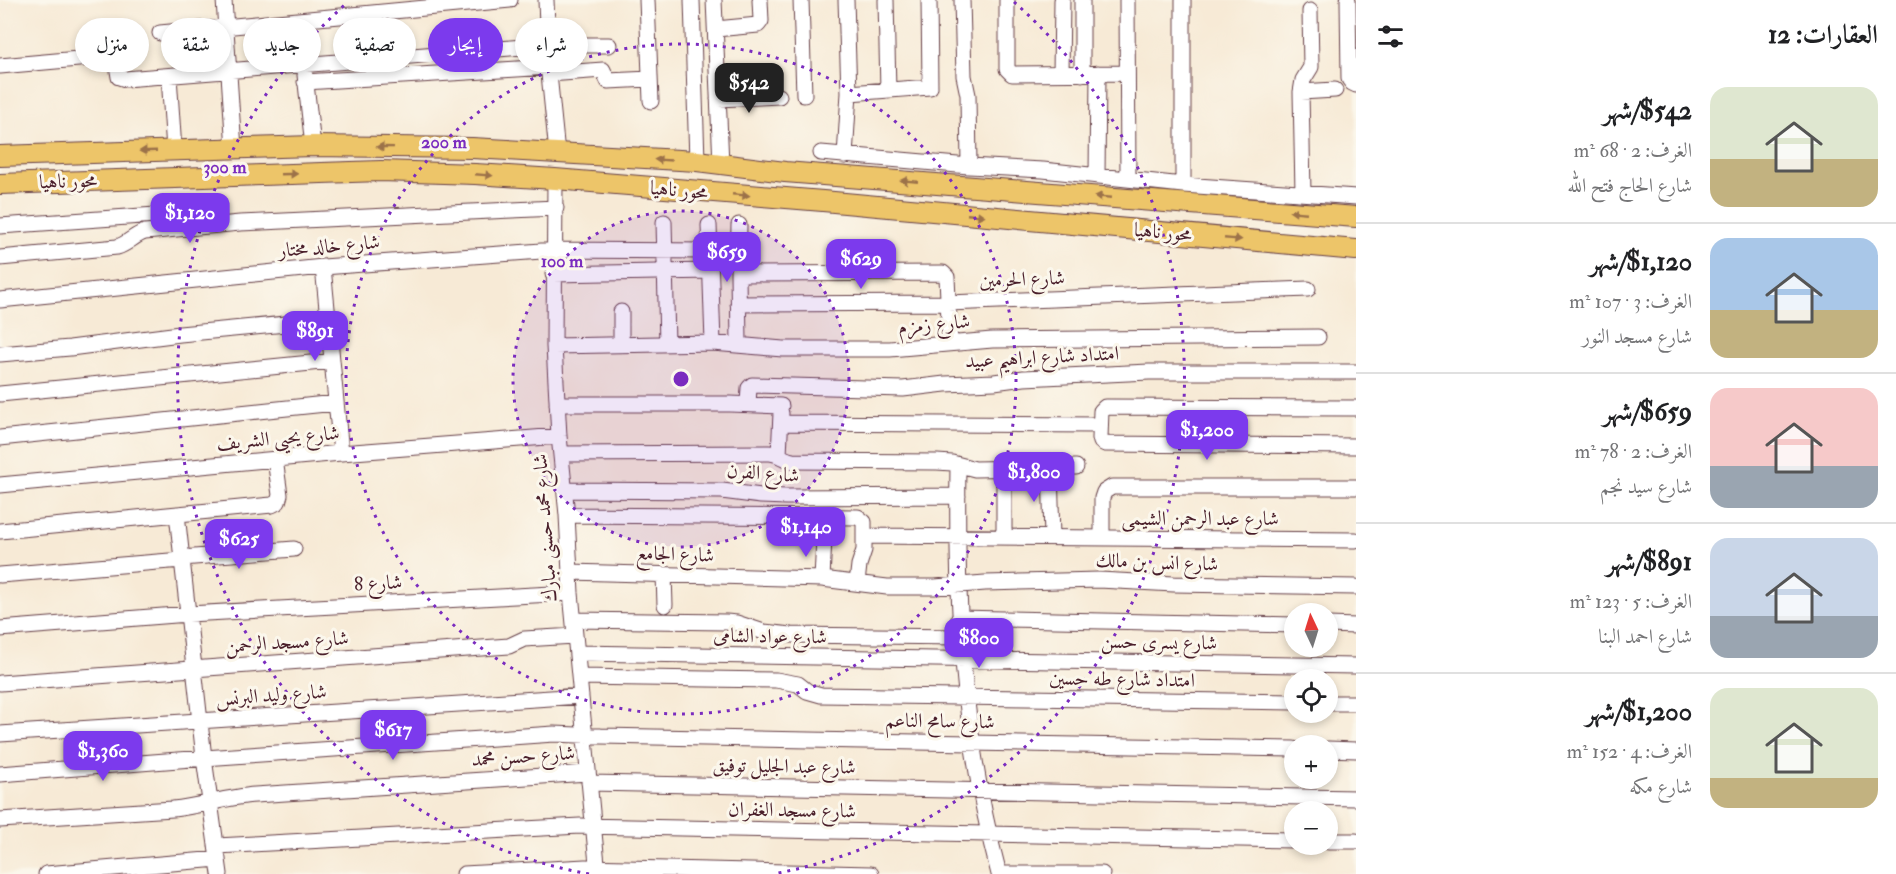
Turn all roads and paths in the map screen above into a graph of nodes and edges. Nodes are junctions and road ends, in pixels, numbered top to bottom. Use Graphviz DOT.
graph roads {
  1 [pos="224,0"];
  2 [pos="510,0"];
  3 [pos="546,0"];
  4 [pos="647,0"];
  5 [pos="692,0"];
  6 [pos="714,0"];
  7 [pos="760,0"];
  8 [pos="801,0"];
  9 [pos="846,0"];
  10 [pos="886,0"];
  11 [pos="929,0"];
  12 [pos="962,0"];
  13 [pos="1007,0"];
  14 [pos="1062,0"];
  15 [pos="1082,0"];
  16 [pos="1127,0"];
  17 [pos="1183,0"];
  18 [pos="1348,0"];
  19 [pos="1310,11"];
  20 [pos="225,18"];
  21 [pos="547,18"];
  22 [pos="231,26"];
  23 [pos="716,29"];
  24 [pos="588,45"];
  25 [pos="609,45"];
  26 [pos="515,48"];
  27 [pos="321,64"];
  28 [pos="0,66"];
  29 [pos="588,70"];
  30 [pos="217,72"];
  31 [pos="229,72"];
  32 [pos="304,72"];
  33 [pos="527,72"];
  34 [pos="549,72"];
  35 [pos="1098,73"];
  36 [pos="1127,73"];
  37 [pos="1061,74"];
  38 [pos="1082,74"];
  39 [pos="169,76"];
  40 [pos="650,79"];
  41 [pos="305,82"];
  42 [pos="1353,82"];
  43 [pos="1335,90"];
  44 [pos="888,91"];
  45 [pos="1300,92"];
  46 [pos="849,93"];
  47 [pos="804,95"];
  48 [pos="778,96"];
  49 [pos="718,99"];
  50 [pos="651,101"];
  51 [pos="313,146"];
  52 [pos="234,149"];
  53 [pos="174,150"];
  54 [pos="557,153"];
  55 [pos="821,153"];
  56 [pos="0,156"];
  57 [pos="845,156"];
  58 [pos="697,161"];
  59 [pos="721,164"];
  60 [pos="969,166"];
  61 [pos="1097,176"];
  62 [pos="555,179"];
  63 [pos="1128,179"];
  64 [pos="0,184"];
  65 [pos="1183,185"];
  66 [pos="1303,193"];
  67 [pos="1356,197"];
  68 [pos="556,208"];
  69 [pos="170,214"];
  70 [pos="1356,217"];
  71 [pos="664,222"];
  72 [pos="709,225"];
  73 [pos="739,225"];
  74 [pos="0,226"];
  75 [pos="555,250"];
  76 [pos="664,250"];
  77 [pos="710,250"];
  78 [pos="1356,250"];
  79 [pos="0,258"];
  80 [pos="323,267"];
  81 [pos="710,271"];
  82 [pos="665,272"];
  83 [pos="554,274"];
  84 [pos="738,274"];
  85 [pos="1308,289"];
  86 [pos="0,300"];
  87 [pos="948,303"];
  88 [pos="738,304"];
  89 [pos="621,312"];
  90 [pos="328,320"];
  91 [pos="1318,337"];
  92 [pos="713,343"];
  93 [pos="950,343"];
  94 [pos="621,344"];
  95 [pos="667,344"];
  96 [pos="739,344"];
  97 [pos="554,346"];
  98 [pos="0,354"];
  99 [pos="331,361"];
  100 [pos="1356,372"];
  101 [pos="782,386"];
  102 [pos="0,394"];
  103 [pos="335,403"];
  104 [pos="558,404"];
  105 [pos="748,404"];
  106 [pos="781,406"];
  107 [pos="1356,408"];
  108 [pos="781,423"];
  109 [pos="1100,425"];
  110 [pos="559,436"];
  111 [pos="0,438"];
  112 [pos="1356,446"];
  113 [pos="341,453"];
  114 [pos="561,454"];
  115 [pos="779,455"];
  116 [pos="275,459"];
  117 [pos="958,465"];
  118 [pos="1076,467"];
  119 [pos="1004,468"];
  120 [pos="1050,468"];
  121 [pos="0,485"];
  122 [pos="1356,487"];
  123 [pos="564,490"];
  124 [pos="958,496"];
  125 [pos="177,514"];
  126 [pos="567,515"];
  127 [pos="0,531"];
  128 [pos="864,536"];
  129 [pos="957,537"];
  130 [pos="1004,537"];
  131 [pos="1052,537"];
  132 [pos="824,538"];
  133 [pos="1101,538"];
  134 [pos="1356,540"];
  135 [pos="294,549"];
  136 [pos="182,559"];
  137 [pos="570,572"];
  138 [pos="664,574"];
  139 [pos="0,575"];
  140 [pos="822,579"];
  141 [pos="857,583"];
  142 [pos="958,585"];
  143 [pos="1356,587"];
  144 [pos="571,593"];
  145 [pos="665,605"];
  146 [pos="188,614"];
  147 [pos="959,618"];
  148 [pos="573,620"];
  149 [pos="1284,625"];
  150 [pos="1338,625"];
  151 [pos="1356,626"];
  152 [pos="0,629"];
  153 [pos="575,636"];
  154 [pos="960,638"];
  155 [pos="577,653"];
  156 [pos="962,660"];
  157 [pos="1356,666"];
  158 [pos="194,669"];
  159 [pos="579,677"];
  160 [pos="0,683"];
  161 [pos="581,696"];
  162 [pos="965,699"];
  163 [pos="1284,702"];
  164 [pos="1338,702"];
  165 [pos="1356,703"];
  166 [pos="200,721"];
  167 [pos="0,734"];
  168 [pos="584,736"];
  169 [pos="971,743"];
  170 [pos="1284,749"];
  171 [pos="1338,750"];
  172 [pos="1356,750"];
  173 [pos="204,758"];
  174 [pos="0,774"];
  175 [pos="588,778"];
  176 [pos="979,791"];
  177 [pos="1356,798"];
  178 [pos="210,802"];
  179 [pos="0,820"];
  180 [pos="594,826"];
  181 [pos="989,835"];
  182 [pos="1284,840"];
  183 [pos="1338,841"];
  184 [pos="1356,841"];
  185 [pos="218,860"];
  186 [pos="597,870"];
  187 [pos="46,874"];
  188 [pos="464,874"];
  189 [pos="871,874"];
  190 [pos="999,874"];
  191 [pos="1005,874"];
  192 [pos="1102,874"];
  1 -- 20 [label="street"];
  2 -- 22 [label="street"];
  3 -- 21 [label="street"];
  4 -- 40 [label="street"];
  5 -- 58 [label="street"];
  6 -- 23 [label="street"];
  7 -- 23 [label="street"];
  8 -- 47 [label="street"];
  9 -- 46 [label="street"];
  10 -- 44 [label="street"];
  11 -- 44 [label="street"];
  12 -- 60 [label="street"];
  13 -- 37 [label="street"];
  14 -- 37 [label="street"];
  15 -- 38 [label="street"];
  16 -- 36 [label="street"];
  17 -- 65 [label="street"];
  18 -- 42 [label="street"];
  19 -- 45 [label="street"];
  23 -- 49 [label="street"];
  24 -- 25 [label="street"];
  26 -- 27 [label="street"];
  28 -- 39 [label="street"];
  29 -- 40 [label="street"];
  30 -- 39 [label="street"];
  31 -- 52 [label="street"];
  32 -- 41 [label="street"];
  33 -- 41 [label="street"];
  34 -- 54 [label="street"];
  35 -- 36 [label="street"];
  35 -- 38 [label="street"];
  35 -- 61 [label="street"];
  36 -- 63 [label="street"];
  37 -- 38 [label="street"];
  39 -- 53 [label="street"];
  40 -- 50 [label="street"];
  41 -- 51 [label="street"];
  43 -- 45 [label="street"];
  44 -- 46 [label="street"];
  45 -- 66 [label="street"];
  46 -- 57 [label="street"];
  48 -- 49 [label="street"];
  49 -- 59 [label="street"];
  51 -- 52 [label="main road, محور ناهيا"];
  54 -- 51 [label="main road, محور ناهيا, one-way"];
  52 -- 53 [label="main road, محور ناهيا"];
  53 -- 56 [label="main road, محور ناهيا, one-way"];
  58 -- 54 [label="main road, محور ناهيا, one-way"];
  54 -- 62 [label="main road"];
  55 -- 57 [label="street"];
  57 -- 60 [label="street"];
  58 -- 59 [label="main road, محور ناهيا"];
  70 -- 59 [label="main road, محور ناهيا, one-way"];
  60 -- 61 [label="street"];
  61 -- 63 [label="street"];
  64 -- 62 [label="main road, محور ناهيا, one-way"];
  62 -- 68 [label="street, شارع محمد حسنى مبارك"];
  62 -- 78 [label="main road, محور ناهيا, one-way"];
  63 -- 65 [label="street"];
  65 -- 66 [label="street"];
  66 -- 67 [label="street"];
  68 -- 75 [label="street, شارع محمد حسنى مبارك"];
  68 -- 79 [label="street"];
  69 -- 74 [label="street"];
  71 -- 76 [label="street"];
  72 -- 77 [label="street"];
  73 -- 84 [label="street"];
  75 -- 76 [label="street, شارع خالد مختار"];
  75 -- 80 [label="street, شارع خالد مختار"];
  75 -- 83 [label="street, شارع محمد حسنى مبارك"];
  76 -- 77 [label="street, شارع خالد مختار"];
  76 -- 82 [label="street"];
  77 -- 81 [label="street"];
  80 -- 86 [label="street, شارع خالد مختار"];
  80 -- 90 [label="street"];
  81 -- 82 [label="street"];
  81 -- 92 [label="street"];
  82 -- 83 [label="street"];
  82 -- 95 [label="street"];
  83 -- 97 [label="street, شارع محمد حسنى مبارك"];
  84 -- 87 [label="street"];
  84 -- 88 [label="street"];
  85 -- 87 [label="street, شارع الحرمين"];
  87 -- 88 [label="street, شارع الحرمين"];
  87 -- 93 [label="street"];
  88 -- 96 [label="street"];
  89 -- 94 [label="street"];
  90 -- 98 [label="street"];
  90 -- 99 [label="street"];
  91 -- 93 [label="street, شارع زمزم"];
  92 -- 95 [label="street, شارع زمزم"];
  92 -- 96 [label="street, شارع زمزم"];
  93 -- 96 [label="street, شارع زمزم"];
  94 -- 95 [label="street, شارع زمزم"];
  94 -- 97 [label="street, شارع زمزم"];
  97 -- 104 [label="street, شارع محمد حسنى مبارك"];
  99 -- 102 [label="street"];
  99 -- 103 [label="street"];
  100 -- 101 [label="street, امتداد شارع ابراهيم عبيد"];
  101 -- 105 [label="street, امتداد شارع ابراهيم عبيد"];
  101 -- 106 [label="street"];
  103 -- 111 [label="street"];
  103 -- 113 [label="street"];
  104 -- 105 [label="street"];
  104 -- 110 [label="street, شارع محمد حسنى مبارك"];
  105 -- 106 [label="street"];
  106 -- 108 [label="street"];
  107 -- 109 [label="street"];
  108 -- 109 [label="street"];
  108 -- 115 [label="street"];
  109 -- 112 [label="street"];
  110 -- 113 [label="street, شارع يحيى الشريف"];
  110 -- 114 [label="street, شارع محمد حسنى مبارك"];
  113 -- 116 [label="street, شارع يحيى الشريف"];
  114 -- 115 [label="street"];
  114 -- 123 [label="street, شارع محمد حسنى مبارك"];
  115 -- 117 [label="street"];
  116 -- 121 [label="street, شارع يحيى الشريف"];
  116 -- 125 [label="street"];
  117 -- 119 [label="street"];
  117 -- 124 [label="street"];
  118 -- 120 [label="street"];
  119 -- 120 [label="street"];
  119 -- 130 [label="street"];
  120 -- 131 [label="street"];
  122 -- 133 [label="street"];
  123 -- 124 [label="street, شارع الفرن"];
  123 -- 126 [label="street, شارع محمد حسنى مبارك"];
  124 -- 129 [label="street"];
  125 -- 127 [label="street"];
  125 -- 136 [label="street"];
  126 -- 128 [label="street"];
  126 -- 137 [label="street, شارع محمد حسنى مبارك"];
  128 -- 129 [label="street, شارع عبد الرحمن الشيمى"];
  128 -- 141 [label="street"];
  129 -- 130 [label="street, شارع عبد الرحمن الشيمى"];
  129 -- 142 [label="street"];
  130 -- 131 [label="street, شارع عبد الرحمن الشيمى"];
  131 -- 133 [label="street, شارع عبد الرحمن الشيمى"];
  132 -- 140 [label="street"];
  133 -- 134 [label="street, شارع عبد الرحمن الشيمى"];
  135 -- 136 [label="street"];
  136 -- 139 [label="street"];
  136 -- 146 [label="street"];
  137 -- 138 [label="street, شارع الجامع"];
  137 -- 144 [label="street, شارع محمد حسنى مبارك"];
  138 -- 140 [label="street, شارع الجامع"];
  138 -- 145 [label="street"];
  140 -- 141 [label="street, شارع الجامع"];
  141 -- 142 [label="street, شارع الجامع"];
  142 -- 143 [label="street, شارع انس بن مالك"];
  142 -- 147 [label="street"];
  144 -- 146 [label="street, شارع 8"];
  144 -- 148 [label="street, شارع محمد حسنى مبارك"];
  146 -- 152 [label="street, شارع 8"];
  146 -- 158 [label="street"];
  147 -- 149 [label="street"];
  147 -- 154 [label="street"];
  148 -- 153 [label="street, شارع محمد حسنى مبارك"];
  148 -- 154 [label="street"];
  150 -- 151 [label="street"];
  153 -- 155 [label="street, شارع محمد حسنى مبارك"];
  153 -- 158 [label="street, شارع مسجد الرحمن"];
  154 -- 156 [label="street"];
  155 -- 156 [label="street, شارع عواد الشامى"];
  155 -- 159 [label="street, شارع محمد حسنى مبارك"];
  156 -- 157 [label="street, شارع يسرى حسن"];
  156 -- 162 [label="street"];
  158 -- 160 [label="street, شارع مسجد الرحمن"];
  158 -- 166 [label="street"];
  159 -- 161 [label="street, شارع محمد حسنى مبارك"];
  159 -- 162 [label="street, امتداد شارع طه حسين"];
  161 -- 166 [label="street, شارع وليد البرنس"];
  161 -- 168 [label="street, شارع محمد حسنى مبارك"];
  162 -- 163 [label="street, امتداد شارع طه حسين"];
  162 -- 169 [label="street"];
  164 -- 165 [label="street"];
  166 -- 167 [label="street, شارع وليد البرنس"];
  166 -- 173 [label="street"];
  168 -- 169 [label="street, شارع سامح الناعم"];
  168 -- 173 [label="street, شارع سامح الناعم"];
  168 -- 175 [label="street, شارع محمد حسنى مبارك"];
  169 -- 170 [label="street, شارع سامح الناعم"];
  169 -- 176 [label="street"];
  171 -- 172 [label="street"];
  173 -- 174 [label="street, شارع سامح الناعم"];
  173 -- 178 [label="street"];
  175 -- 176 [label="street, شارع عبد الجليل توفيق"];
  175 -- 178 [label="street, شارع حسن محمد"];
  175 -- 180 [label="street, شارع محمد حسنى مبارك"];
  176 -- 177 [label="street, شارع عبد الجليل توفيق"];
  176 -- 181 [label="street"];
  178 -- 179 [label="street, شارع حسن محمد"];
  178 -- 185 [label="street"];
  180 -- 181 [label="street, شارع مسجد الغفران"];
  180 -- 185 [label="street, شارع مسجد الغفران"];
  180 -- 186 [label="street, شارع محمد حسنى مبارك"];
  181 -- 182 [label="street, شارع مسجد الغفران"];
  181 -- 190 [label="street"];
  183 -- 184 [label="street"];
  185 -- 187 [label="street, شارع مسجد الغفران"];
  186 -- 188 [label="street"];
  186 -- 189 [label="street"];
  191 -- 192 [label="street"];
}
